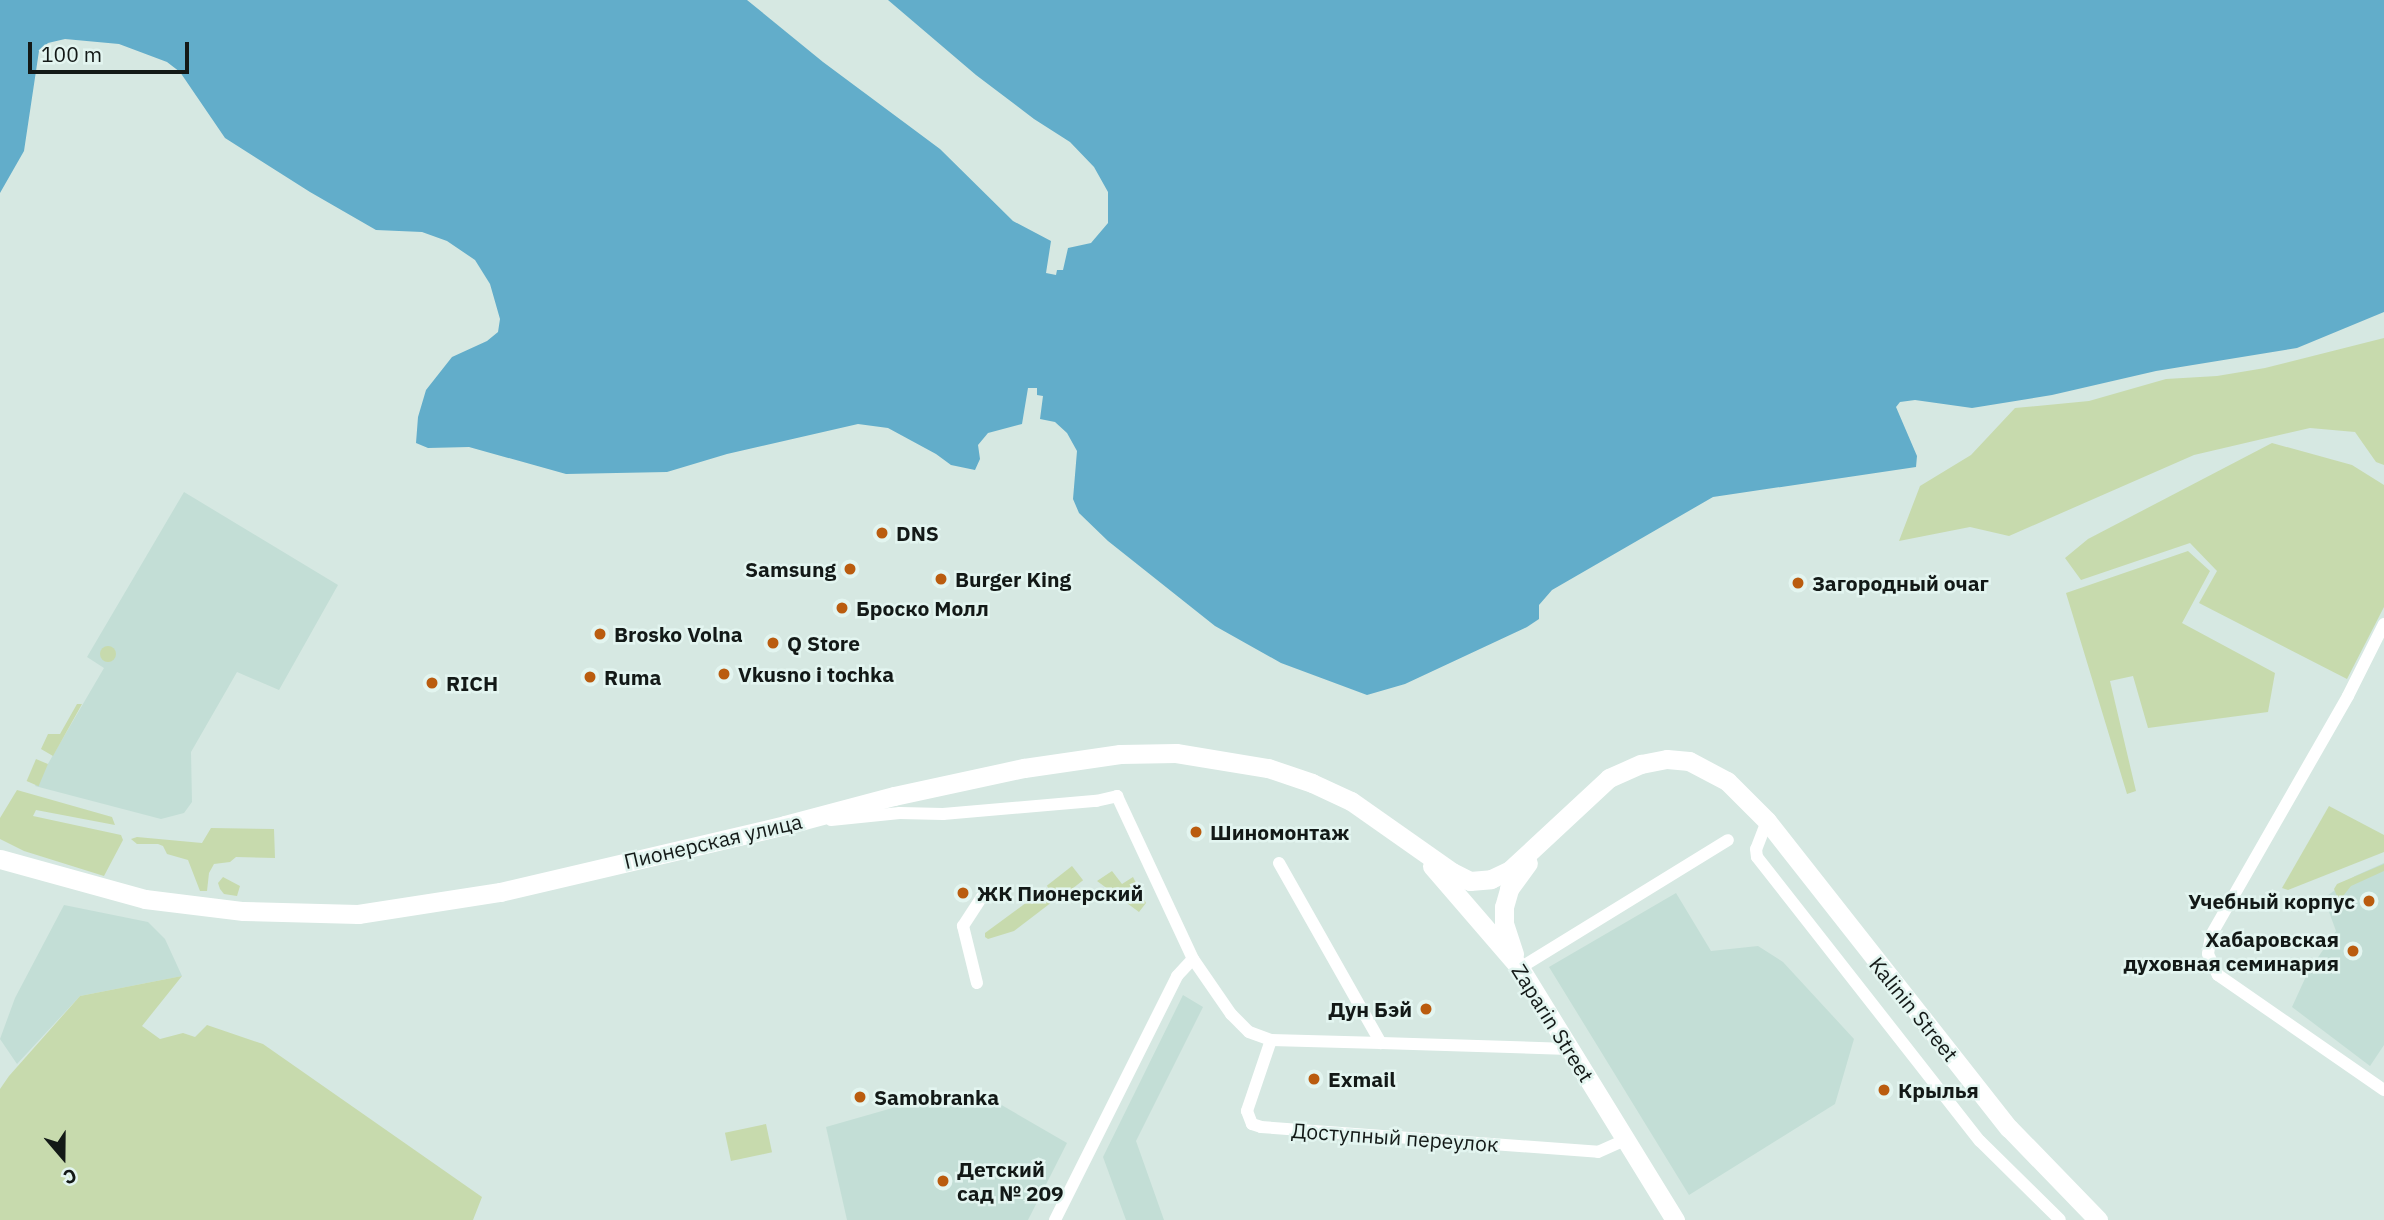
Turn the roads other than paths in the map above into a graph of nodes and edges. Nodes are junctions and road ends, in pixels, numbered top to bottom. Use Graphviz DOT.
graph roads {
  1 [pos="2384,624"];
  2 [pos="1768,821"];
  3 [pos="785,825"];
  4 [pos="1555,829"];
  5 [pos="1728,840"];
  6 [pos="1410,842"];
  7 [pos="0,859"];
  8 [pos="1279,863"];
  9 [pos="982,897"];
  10 [pos="1193,959"];
  11 [pos="1520,968"];
  12 [pos="977,983"];
  13 [pos="1270,1040"];
  14 [pos="1381,1043"];
  15 [pos="1569,1049"];
  16 [pos="2384,1090"];
  17 [pos="1625,1140"];
  18 [pos="1055,1220"];
  19 [pos="1675,1220"];
  20 [pos="2060,1220"];
  21 [pos="2098,1220"];
  1 -- 16 [label="street"];
  2 -- 4 [label="main road, Kalinin Street"];
  2 -- 20 [label="street, Kalinin Street"];
  2 -- 21 [label="main road, Kalinin Street"];
  3 -- 6 [label="main road, Пионерская улица"];
  3 -- 7 [label="main road, Пионерская улица"];
  3 -- 10 [label="street"];
  4 -- 6 [label="main road"];
  4 -- 11 [label="main road"];
  5 -- 11 [label="street"];
  6 -- 11 [label="main road, Zaparin Street"];
  8 -- 14 [label="street"];
  9 -- 12 [label="street"];
  10 -- 13 [label="street"];
  10 -- 18 [label="street"];
  11 -- 15 [label="main road, Zaparin Street"];
  13 -- 14 [label="street"];
  13 -- 17 [label="street, Доступный переулок"];
  14 -- 15 [label="street"];
  15 -- 17 [label="main road, Zaparin Street"];
  17 -- 19 [label="main road, Zaparin Street"];
}
